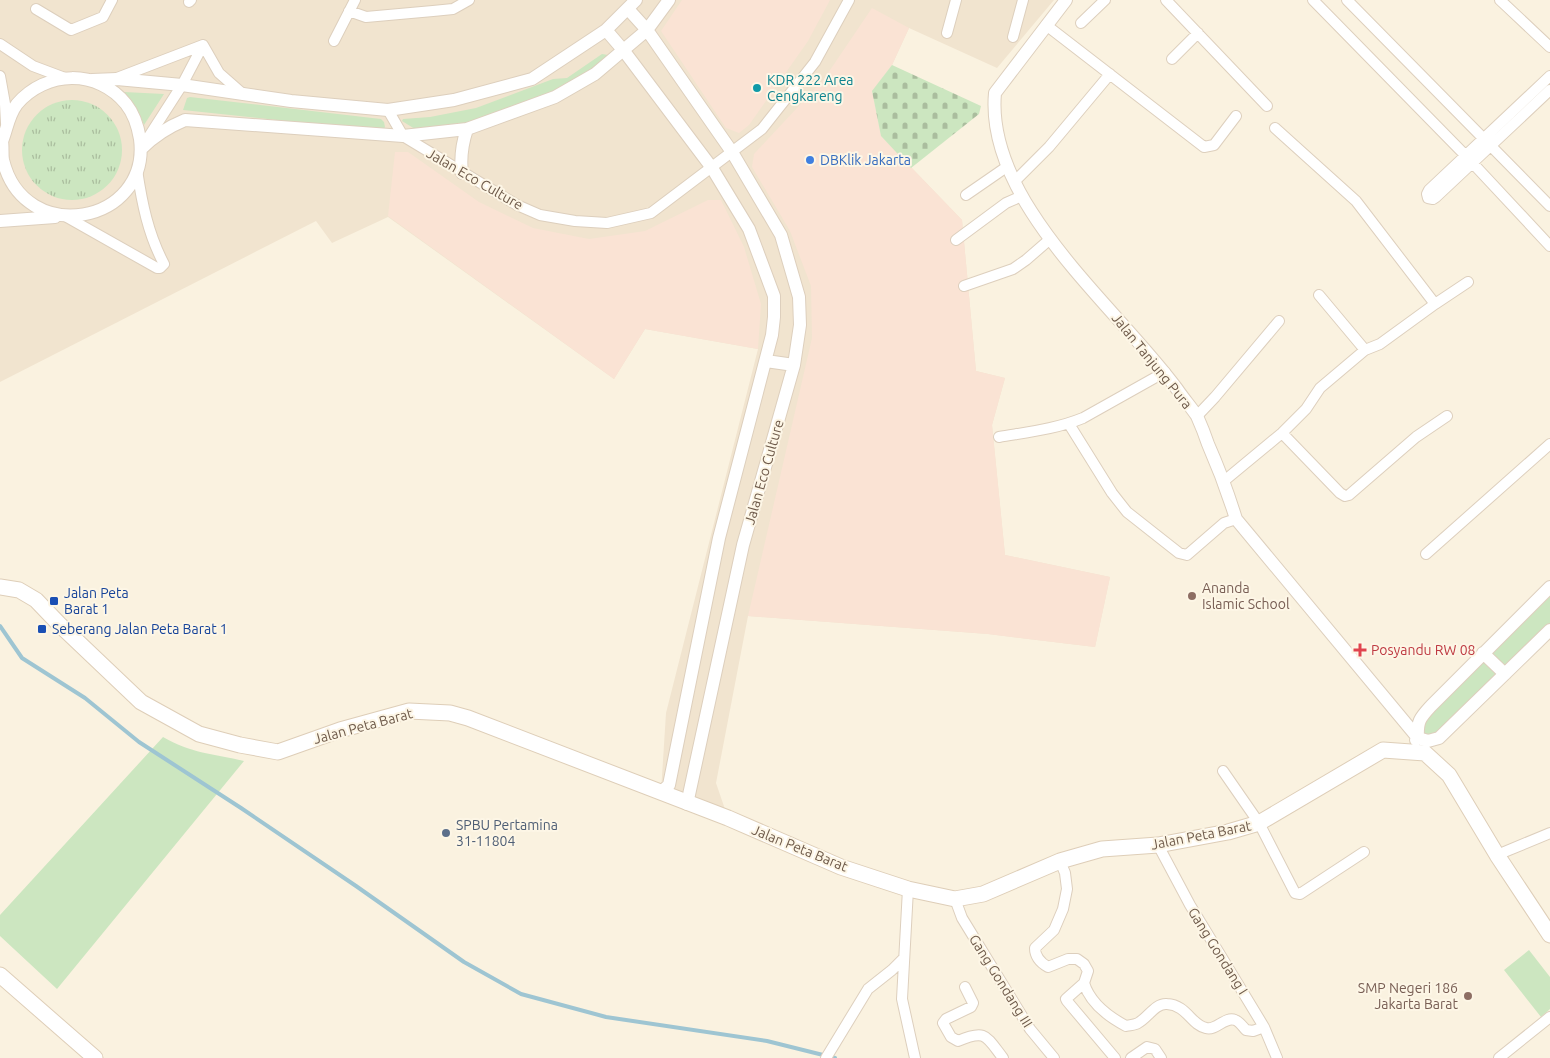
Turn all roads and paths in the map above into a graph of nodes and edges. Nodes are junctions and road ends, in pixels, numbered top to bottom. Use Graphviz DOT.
graph roads {
  1 [pos="112,0"];
  2 [pos="355,0"];
  3 [pos="436,0"];
  4 [pos="469,0"];
  5 [pos="669,0"];
  6 [pos="849,0"];
  7 [pos="956,0"];
  8 [pos="1023,0"];
  9 [pos="1066,0"];
  10 [pos="1106,0"];
  11 [pos="1166,0"];
  12 [pos="1313,0"];
  13 [pos="1347,0"];
  14 [pos="1502,1"];
  15 [pos="632,4"];
  16 [pos="36,9"];
  17 [pos="349,11"];
  18 [pos="433,11"];
  19 [pos="1081,23"];
  20 [pos="1046,25"];
  21 [pos="606,30"];
  22 [pos="647,30"];
  23 [pos="947,33"];
  24 [pos="1198,34"];
  25 [pos="1013,38"];
  26 [pos="334,41"];
  27 [pos="0,44"];
  28 [pos="202,45"];
  29 [pos="1550,48"];
  30 [pos="624,51"];
  31 [pos="1172,59"];
  32 [pos="1110,74"];
  33 [pos="0,76"];
  34 [pos="1550,76"];
  35 [pos="65,78"];
  36 [pos="116,79"];
  37 [pos="92,80"];
  38 [pos="182,86"];
  39 [pos="1550,90"];
  40 [pos="244,95"];
  41 [pos="1267,106"];
  42 [pos="388,110"];
  43 [pos="1236,116"];
  44 [pos="6,124"];
  45 [pos="1275,128"];
  46 [pos="467,129"];
  47 [pos="403,136"];
  48 [pos="1488,142"];
  49 [pos="1,143"];
  50 [pos="141,149"];
  51 [pos="732,152"];
  52 [pos="1469,160"];
  53 [pos="1008,166"];
  54 [pos="712,168"];
  55 [pos="137,170"];
  56 [pos="462,173"];
  57 [pos="1015,181"];
  58 [pos="966,195"];
  59 [pos="1022,196"];
  60 [pos="1550,206"];
  61 [pos="66,216"];
  62 [pos="0,221"];
  63 [pos="956,240"];
  64 [pos="1049,240"];
  65 [pos="1550,246"];
  66 [pos="1468,282"];
  67 [pos="964,286"];
  68 [pos="1319,295"];
  69 [pos="1435,304"];
  70 [pos="1279,321"];
  71 [pos="1364,350"];
  72 [pos="766,361"];
  73 [pos="794,365"];
  74 [pos="1165,372"];
  75 [pos="1197,416"];
  76 [pos="1447,416"];
  77 [pos="1069,424"];
  78 [pos="1282,433"];
  79 [pos="1000,437"];
  80 [pos="1550,444"];
  81 [pos="1224,481"];
  82 [pos="1236,519"];
  83 [pos="1426,554"];
  84 [pos="0,587"];
  85 [pos="1550,587"];
  86 [pos="1550,630"];
  87 [pos="1483,653"];
  88 [pos="1505,674"];
  89 [pos="1418,738"];
  90 [pos="1405,751"];
  91 [pos="1223,771"];
  92 [pos="661,792"];
  93 [pos="687,804"];
  94 [pos="1259,823"];
  95 [pos="1550,832"];
  96 [pos="1158,845"];
  97 [pos="1364,852"];
  98 [pos="1497,855"];
  99 [pos="1060,861"];
  100 [pos="908,889"];
  101 [pos="955,899"];
  102 [pos="1550,935"];
  103 [pos="904,958"];
  104 [pos="0,975"];
  105 [pos="1084,983"];
  106 [pos="965,987"];
  107 [pos="1550,1017"];
  108 [pos="1264,1027"];
  109 [pos="95,1058"];
  110 [pos="826,1058"];
  111 [pos="915,1058"];
  112 [pos="1003,1058"];
  113 [pos="1054,1058"];
  114 [pos="1115,1058"];
  115 [pos="1131,1058"];
  116 [pos="1161,1058"];
  117 [pos="1277,1058"];
  118 [pos="1499,1058"];
  1 -- 16 [label="street"];
  2 -- 17 [label="street"];
  3 -- 18 [label="street"];
  4 -- 18 [label="street"];
  5 -- 22 [label="street, Jalan Eco Culture"];
  6 -- 51 [label="street, Jalan Eco Culture"];
  7 -- 23 [label="street"];
  8 -- 25 [label="street"];
  9 -- 20 [label="street, Jalan Tanjung Pura"];
  10 -- 19 [label="street"];
  11 -- 24 [label="street"];
  12 -- 52 [label="street"];
  13 -- 48 [label="street"];
  14 -- 29 [label="street"];
  15 -- 21 [label="street, Jalan Eco Culture"];
  15 -- 22 [label="street, Jalan Eco Culture"];
  17 -- 18 [label="street"];
  17 -- 26 [label="street"];
  20 -- 32 [label="street"];
  20 -- 53 [label="street, Jalan Tanjung Pura"];
  21 -- 30 [label="street, Jalan Eco Culture"];
  21 -- 42 [label="street, Jalan Eco Culture"];
  22 -- 30 [label="street, Jalan Eco Culture"];
  22 -- 51 [label="street, Jalan Eco Culture"];
  24 -- 31 [label="street"];
  24 -- 41 [label="street"];
  27 -- 35 [label="street"];
  28 -- 36 [label="street"];
  28 -- 38 [label="street"];
  28 -- 40 [label="street"];
  30 -- 46 [label="street, Jalan Eco Culture"];
  30 -- 54 [label="street, Jalan Eco Culture"];
  32 -- 43 [label="street"];
  32 -- 57 [label="street"];
  33 -- 44 [label="street"];
  34 -- 48 [label="street"];
  35 -- 37 [label="street"];
  35 -- 44 [label="street"];
  36 -- 37 [label="street, Jalan Eco Culture"];
  36 -- 38 [label="street, Jalan Eco Culture"];
  37 -- 50 [label="street"];
  38 -- 40 [label="street, Jalan Eco Culture"];
  38 -- 50 [label="street"];
  39 -- 48 [label="street"];
  40 -- 42 [label="street, Jalan Eco Culture"];
  42 -- 47 [label="street, Jalan Eco Culture"];
  44 -- 49 [label="street"];
  45 -- 69 [label="street"];
  46 -- 47 [label="street, Jalan Eco Culture"];
  46 -- 56 [label="street"];
  47 -- 50 [label="street, Jalan Eco Culture"];
  47 -- 56 [label="street, Jalan Eco Culture"];
  48 -- 52 [label="street"];
  48 -- 60 [label="street"];
  49 -- 61 [label="street"];
  50 -- 55 [label="street"];
  51 -- 54 [label="street, Jalan Eco Culture"];
  51 -- 73 [label="street, Jalan Eco Culture"];
  52 -- 65 [label="street"];
  53 -- 57 [label="street, Jalan Tanjung Pura"];
  53 -- 58 [label="street"];
  54 -- 56 [label="street, Jalan Eco Culture"];
  54 -- 72 [label="street, Jalan Eco Culture"];
  55 -- 61 [label="street"];
  55 -- 61 [label="street"];
  57 -- 59 [label="street, Jalan Tanjung Pura"];
  59 -- 63 [label="street"];
  59 -- 64 [label="street, Jalan Tanjung Pura"];
  61 -- 62 [label="street"];
  64 -- 67 [label="street"];
  64 -- 74 [label="street, Jalan Tanjung Pura"];
  66 -- 69 [label="street"];
  68 -- 71 [label="street"];
  69 -- 71 [label="street"];
  70 -- 75 [label="street"];
  71 -- 78 [label="street"];
  72 -- 73 [label="street"];
  72 -- 92 [label="street, Jalan Eco Culture"];
  73 -- 93 [label="street, Jalan Eco Culture"];
  74 -- 75 [label="street, Jalan Tanjung Pura"];
  74 -- 77 [label="street"];
  75 -- 81 [label="street, Jalan Tanjung Pura"];
  76 -- 78 [label="street"];
  77 -- 79 [label="street"];
  77 -- 82 [label="street"];
  78 -- 81 [label="street"];
  80 -- 83 [label="street"];
  81 -- 82 [label="street, Jalan Tanjung Pura"];
  82 -- 89 [label="street, Jalan Tanjung Pura"];
  84 -- 92 [label="main road, Jalan Peta Barat"];
  85 -- 87 [label="street"];
  86 -- 88 [label="street"];
  87 -- 88 [label="street"];
  87 -- 89 [label="street"];
  88 -- 89 [label="street"];
  89 -- 90 [label="street"];
  90 -- 94 [label="main road, Jalan Peta Barat"];
  90 -- 98 [label="main road, Jalan Peta Barat"];
  91 -- 94 [label="street"];
  92 -- 93 [label="main road, Jalan Peta Barat"];
  93 -- 100 [label="main road, Jalan Peta Barat"];
  94 -- 96 [label="main road, Jalan Peta Barat"];
  94 -- 97 [label="street"];
  95 -- 98 [label="street"];
  96 -- 99 [label="main road, Jalan Peta Barat"];
  96 -- 108 [label="street, Gang Gondang I"];
  98 -- 102 [label="main road, Jalan Peta Barat"];
  99 -- 101 [label="main road, Jalan Peta Barat"];
  99 -- 105 [label="street"];
  100 -- 101 [label="main road, Jalan Peta Barat"];
  100 -- 103 [label="street"];
  101 -- 113 [label="street, Gang Gondang III"];
  103 -- 110 [label="street"];
  103 -- 111 [label="street"];
  104 -- 109 [label="main road"];
  105 -- 108 [label="street"];
  105 -- 114 [label="street"];
  106 -- 112 [label="street"];
  107 -- 118 [label="street"];
  108 -- 117 [label="street, Gang Gondang I"];
  115 -- 116 [label="street"];
}
